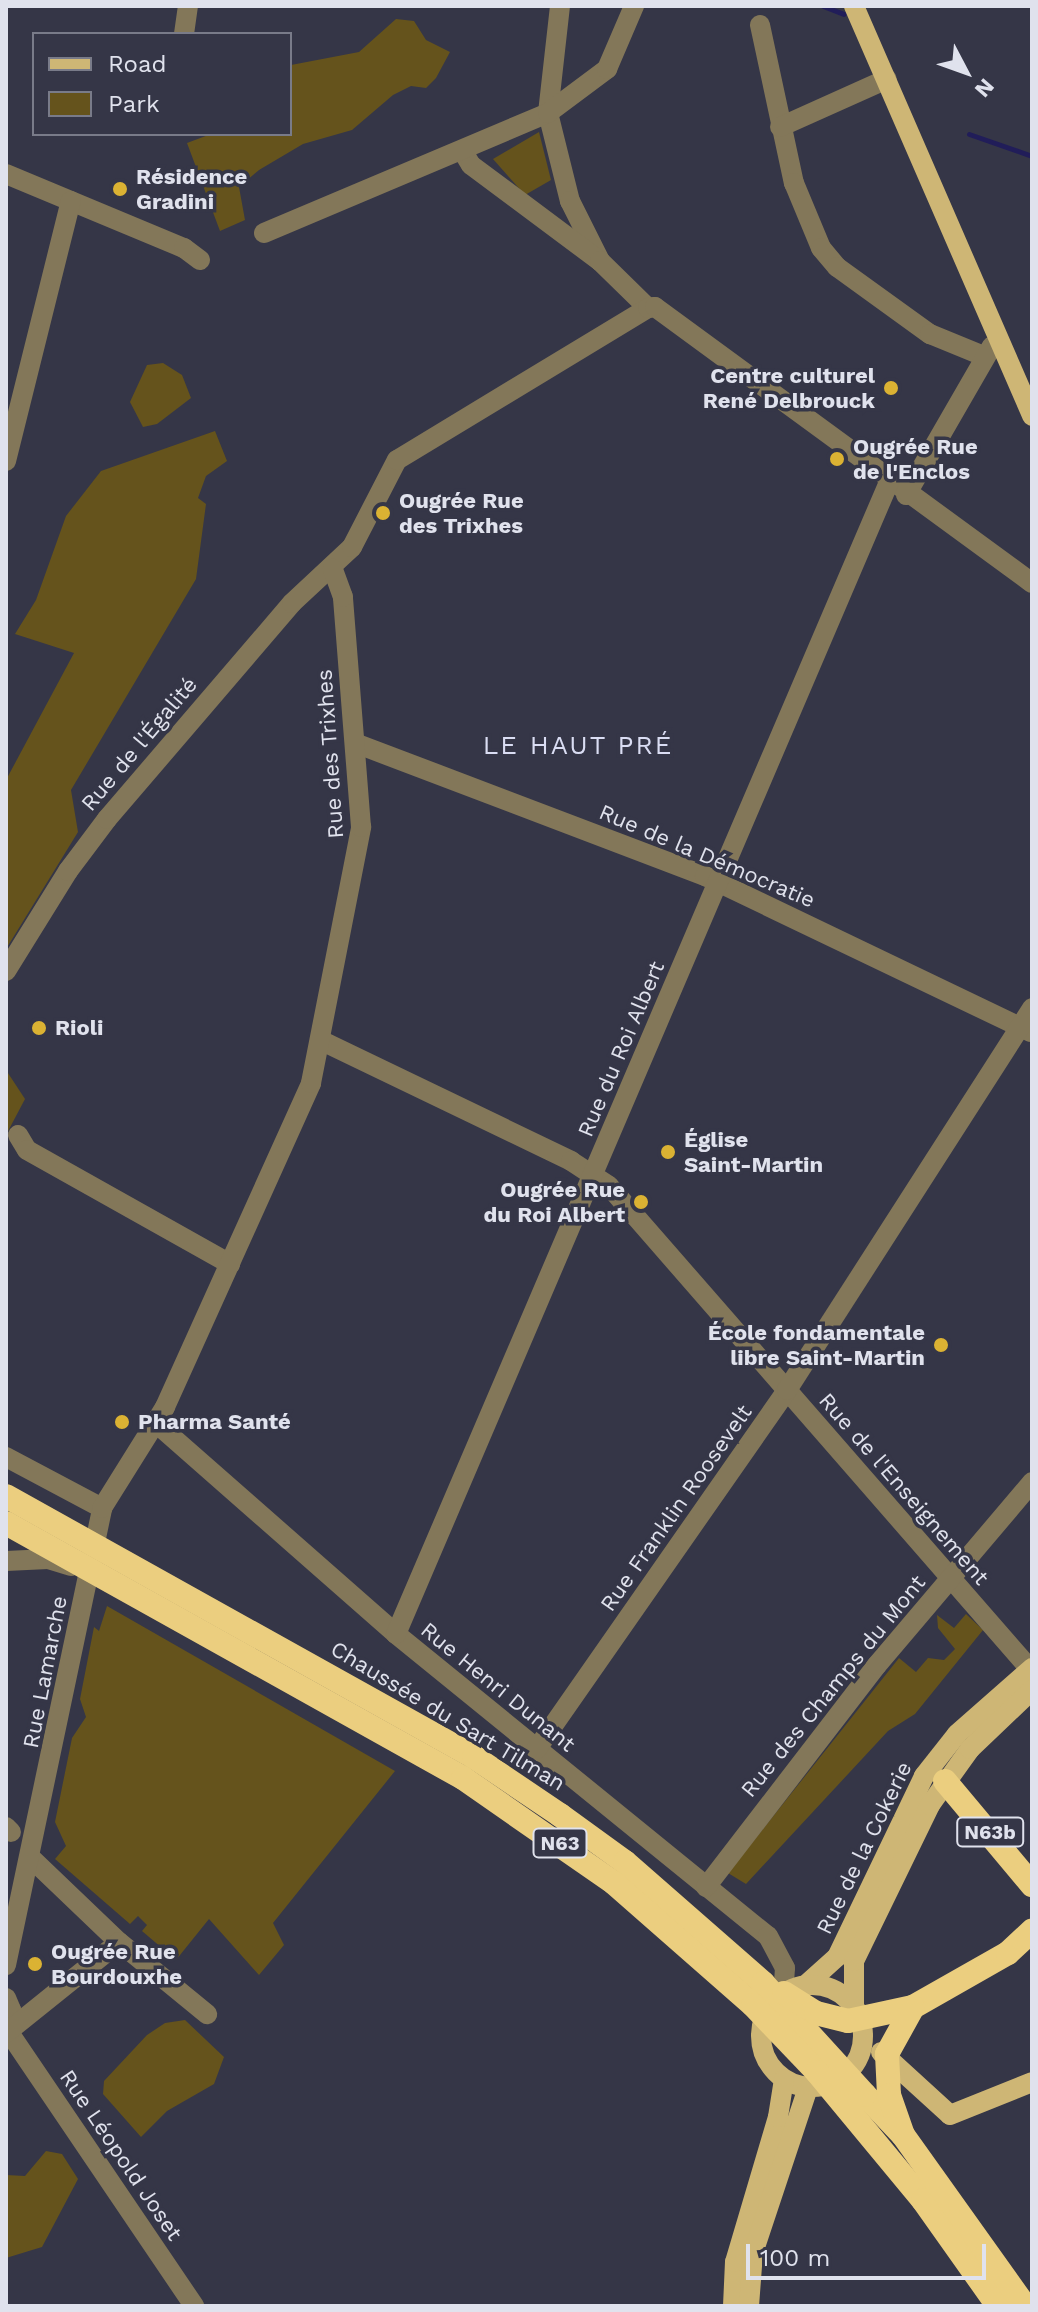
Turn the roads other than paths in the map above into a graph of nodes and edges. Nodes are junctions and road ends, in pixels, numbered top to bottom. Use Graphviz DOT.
graph roads {
  1 [pos="188,6"];
  2 [pos="560,6"];
  3 [pos="634,6"];
  4 [pos="854,6"];
  5 [pos="760,25"];
  6 [pos="184,32"];
  7 [pos="887,79"];
  8 [pos="548,113"];
  9 [pos="780,127"];
  10 [pos="462,150"];
  11 [pos="6,174"];
  12 [pos="71,201"];
  13 [pos="264,233"];
  14 [pos="200,260"];
  15 [pos="600,261"];
  16 [pos="651,307"];
  17 [pos="998,337"];
  18 [pos="984,356"];
  19 [pos="1032,416"];
  20 [pos="6,461"];
  21 [pos="889,482"];
  22 [pos="906,495"];
  23 [pos="333,569"];
  24 [pos="1032,583"];
  25 [pos="355,743"];
  26 [pos="718,882"];
  27 [pos="6,971"];
  28 [pos="1032,1008"];
  29 [pos="1026,1029"];
  30 [pos="320,1040"];
  31 [pos="18,1135"];
  32 [pos="594,1173"];
  33 [pos="230,1264"];
  34 [pos="787,1390"];
  35 [pos="156,1423"];
  36 [pos="6,1457"];
  37 [pos="1032,1482"];
  38 [pos="6,1496"];
  39 [pos="102,1508"];
  40 [pos="6,1523"];
  41 [pos="6,1561"];
  42 [pos="88,1575"];
  43 [pos="950,1578"];
  44 [pos="396,1634"];
  45 [pos="1031,1668"];
  46 [pos="1032,1690"];
  47 [pos="536,1750"];
  48 [pos="945,1781"];
  49 [pos="32,1859"];
  50 [pos="1032,1885"];
  51 [pos="706,1887"];
  52 [pos="1032,1931"];
  53 [pos="119,1942"];
  54 [pos="6,1965"];
  55 [pos="808,1983"];
  56 [pos="773,1989"];
  57 [pos="6,1998"];
  58 [pos="913,2007"];
  59 [pos="854,2008"];
  60 [pos="207,2014"];
  61 [pos="7,2031"];
  62 [pos="862,2045"];
  63 [pos="784,2079"];
  64 [pos="1032,2082"];
  65 [pos="808,2088"];
  66 [pos="903,2135"];
  67 [pos="194,2306"];
  68 [pos="733,2306"];
  69 [pos="749,2306"];
  70 [pos="998,2306"];
  71 [pos="1025,2306"];
  1 -- 6 [label="street"];
  2 -- 8 [label="street"];
  3 -- 8 [label="street"];
  4 -- 7 [label="main road"];
  5 -- 9 [label="street"];
  7 -- 9 [label="street"];
  7 -- 17 [label="main road"];
  8 -- 10 [label="street"];
  8 -- 15 [label="street"];
  9 -- 18 [label="street"];
  10 -- 13 [label="street"];
  10 -- 15 [label="street"];
  11 -- 12 [label="street"];
  12 -- 14 [label="street"];
  12 -- 20 [label="street"];
  15 -- 16 [label="street"];
  16 -- 21 [label="street"];
  16 -- 23 [label="street"];
  17 -- 18 [label="street"];
  17 -- 19 [label="main road"];
  18 -- 22 [label="street"];
  21 -- 22 [label="street"];
  21 -- 26 [label="street, Rue du Roi Albert"];
  22 -- 24 [label="street"];
  23 -- 25 [label="street, Rue des Trixhes"];
  23 -- 27 [label="street, Rue de l'Égalité"];
  25 -- 26 [label="street, Rue de la Démocratie"];
  25 -- 30 [label="street, Rue des Trixhes"];
  26 -- 29 [label="street, Rue de la Démocratie"];
  26 -- 32 [label="street, Rue du Roi Albert"];
  28 -- 29 [label="street, Rue Franklin Roosevelt"];
  29 -- 34 [label="street, Rue Franklin Roosevelt"];
  30 -- 32 [label="street, Rue de l'Enseignement"];
  30 -- 33 [label="street, Rue des Trixhes"];
  31 -- 33 [label="street"];
  32 -- 34 [label="street, Rue de l'Enseignement"];
  32 -- 44 [label="street, Rue du Roi Albert"];
  33 -- 35 [label="street, Rue des Trixhes"];
  34 -- 43 [label="street, Rue de l'Enseignement"];
  34 -- 47 [label="street, Rue Franklin Roosevelt"];
  35 -- 39 [label="street, Rue des Trixhes"];
  35 -- 44 [label="street, Rue Henri Dunant"];
  36 -- 39 [label="street"];
  37 -- 43 [label="street, Rue des Champs du Mont"];
  38 -- 56 [label="highway, Chaussée du Sart Tilman / N63, bridge"];
  39 -- 42 [label="street, Rue Lamarche"];
  40 -- 70 [label="highway, Chaussée du Sart Tilman / N63, bridge"];
  41 -- 42 [label="street"];
  42 -- 49 [label="street, Rue Lamarche"];
  43 -- 45 [label="street, Rue de l'Enseignement"];
  43 -- 51 [label="street, Rue des Champs du Mont"];
  44 -- 47 [label="street, Rue Henri Dunant"];
  45 -- 55 [label="main road, Rue de la Cokerie"];
  46 -- 48 [label="main road, Rue de la Cokerie"];
  47 -- 51 [label="street, Rue Henri Dunant"];
  48 -- 50 [label="highway, N63b"];
  48 -- 59 [label="main road, Rue de la Cokerie"];
  49 -- 53 [label="street"];
  49 -- 54 [label="street, Rue Lamarche"];
  51 -- 56 [label="street, Rue Henri Dunant"];
  52 -- 58 [label="highway"];
  53 -- 60 [label="street"];
  53 -- 61 [label="street"];
  55 -- 56 [label="main road"];
  55 -- 59 [label="main road"];
  56 -- 58 [label="highway, bridge"];
  56 -- 63 [label="main road"];
  56 -- 66 [label="highway, Chaussée du Sart Tilman / N63, bridge"];
  57 -- 61 [label="street"];
  58 -- 66 [label="highway, bridge"];
  59 -- 62 [label="main road"];
  61 -- 67 [label="street, Rue Léopold Joset"];
  62 -- 64 [label="main road"];
  62 -- 65 [label="main road"];
  63 -- 65 [label="main road"];
  63 -- 68 [label="main road"];
  65 -- 69 [label="main road"];
  66 -- 71 [label="highway, Chaussée du Sart Tilman / N63, bridge"];
}
